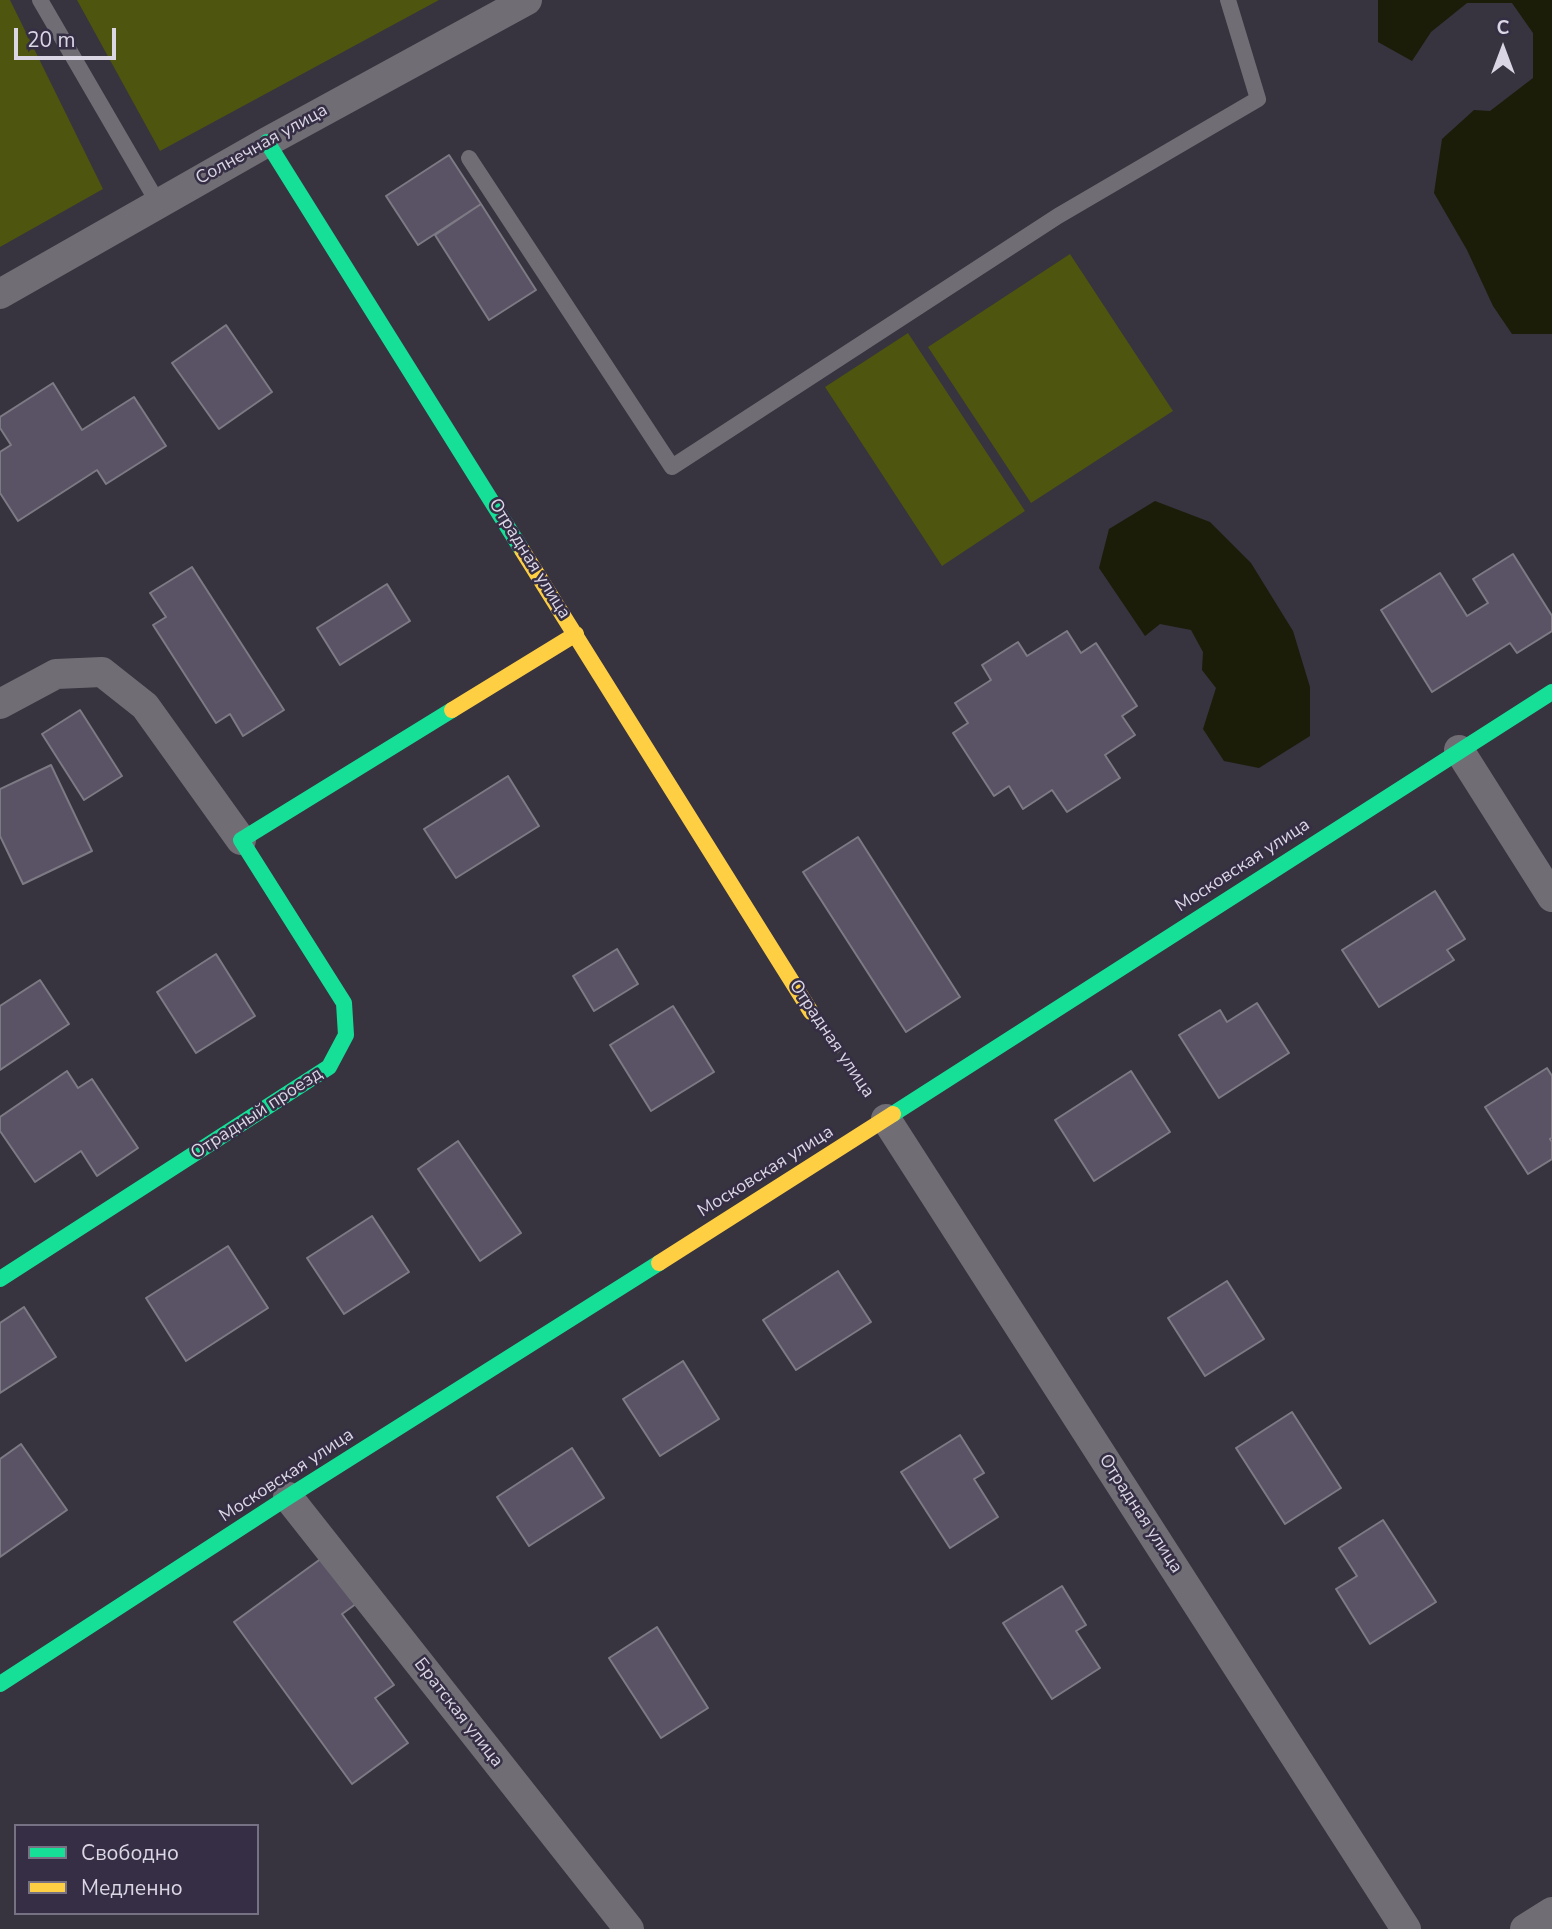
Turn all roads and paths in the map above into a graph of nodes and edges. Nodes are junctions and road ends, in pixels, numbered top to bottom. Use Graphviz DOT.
graph roads {
  1 [pos="40,0"];
  2 [pos="527,0"];
  3 [pos="1228,0"];
  4 [pos="267,142"];
  5 [pos="469,158"];
  6 [pos="158,203"];
  7 [pos="0,294"];
  8 [pos="576,634"];
  9 [pos="1552,692"];
  10 [pos="0,705"];
  11 [pos="1459,750"];
  12 [pos="241,840"];
  13 [pos="1552,897"];
  14 [pos="811,1012"];
  15 [pos="886,1119"];
  16 [pos="0,1279"];
  17 [pos="288,1497"];
  18 [pos="0,1684"];
  19 [pos="1552,1912"];
  20 [pos="629,1929"];
  21 [pos="1406,1929"];
  22 [pos="1525,1929"];
  1 -- 6 [label="lane"];
  2 -- 4 [label="street, Солнечная улица"];
  3 -- 5 [label="lane"];
  4 -- 6 [label="street, Солнечная улица"];
  4 -- 8 [label="street, Отрадная улица"];
  6 -- 7 [label="street, Солнечная улица"];
  8 -- 12 [label="street"];
  8 -- 14 [label="street, Отрадная улица"];
  9 -- 11 [label="street, Московская улица"];
  10 -- 12 [label="street, Отрадный проезд"];
  11 -- 13 [label="street"];
  11 -- 15 [label="street, Московская улица"];
  12 -- 16 [label="street, Отрадный проезд"];
  14 -- 15 [label="path, Отрадная улица"];
  15 -- 17 [label="street, Московская улица"];
  15 -- 21 [label="street, Отрадная улица"];
  17 -- 18 [label="street, Московская улица"];
  17 -- 20 [label="street, Братская улица"];
  19 -- 22 [label="street"];
}
